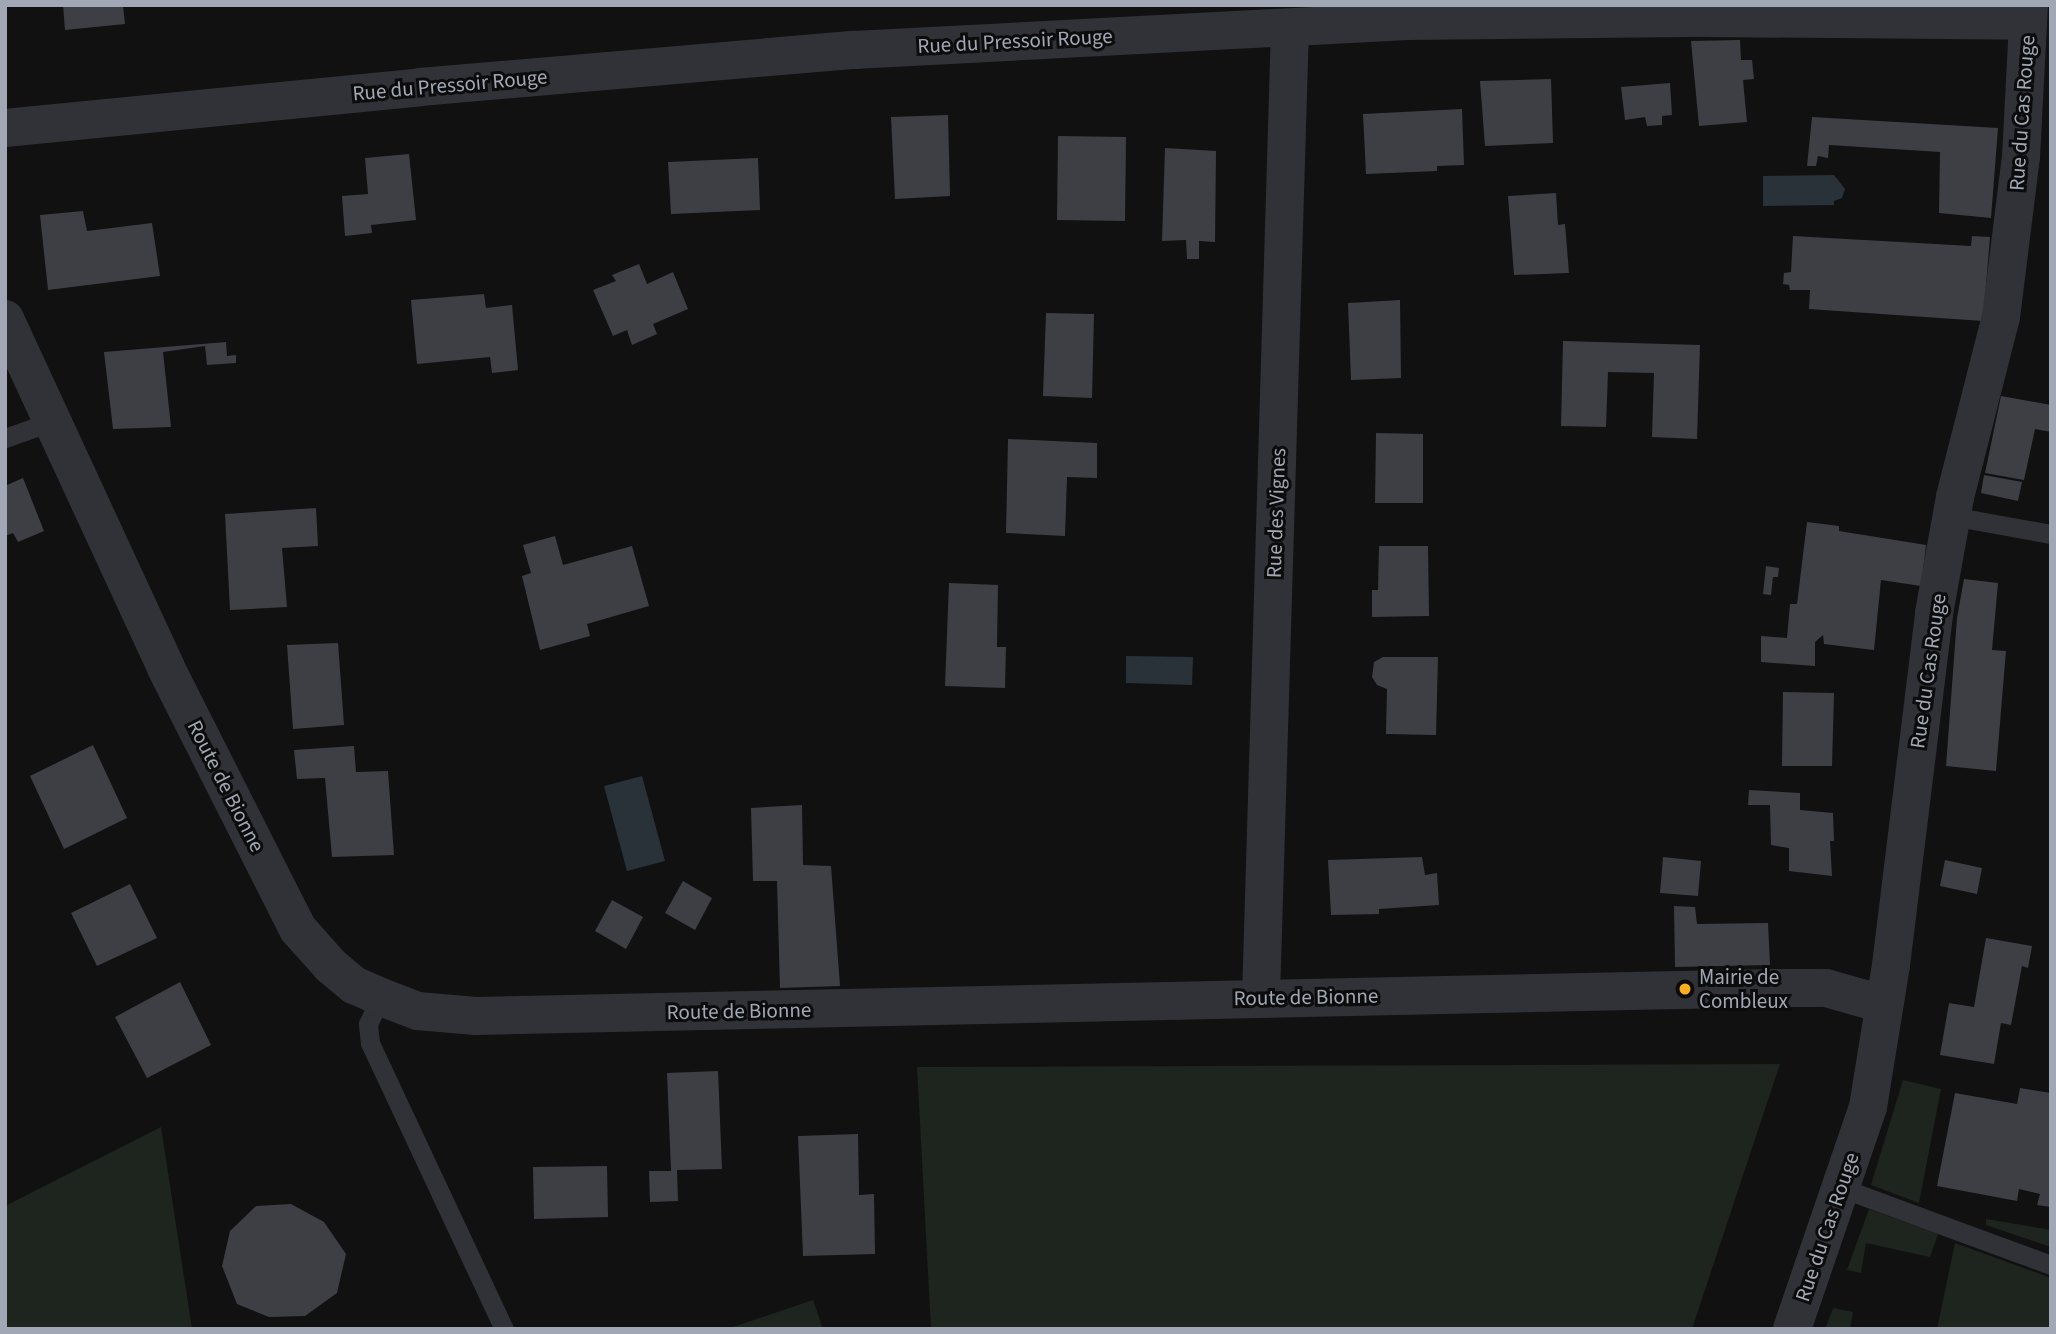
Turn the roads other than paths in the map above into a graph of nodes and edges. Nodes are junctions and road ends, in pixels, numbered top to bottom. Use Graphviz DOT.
graph roads {
  1 [pos="2029,13"];
  2 [pos="1290,28"];
  3 [pos="5,128"];
  4 [pos="2036,158"];
  5 [pos="5,319"];
  6 [pos="53,421"];
  7 [pos="5,438"];
  8 [pos="1951,516"];
  9 [pos="2051,534"];
  10 [pos="381,998"];
  11 [pos="1261,998"];
  12 [pos="1883,1004"];
  13 [pos="1858,1194"];
  14 [pos="2051,1265"];
  15 [pos="503,1329"];
  16 [pos="1792,1329"];
  1 -- 2 [label="street, Rue du Pressoir Rouge"];
  1 -- 4 [label="street, Rue du Cas Rouge"];
  2 -- 3 [label="street, Rue du Pressoir Rouge"];
  2 -- 11 [label="street, Rue des Vignes"];
  4 -- 8 [label="street, Rue du Cas Rouge"];
  5 -- 6 [label="street, Route de Bionne"];
  6 -- 7 [label="lane"];
  6 -- 10 [label="street, Route de Bionne"];
  8 -- 9 [label="lane"];
  8 -- 12 [label="street, Rue du Cas Rouge"];
  10 -- 11 [label="street, Route de Bionne"];
  10 -- 15 [label="lane"];
  11 -- 12 [label="street, Route de Bionne"];
  12 -- 16 [label="street, Rue du Cas Rouge"];
  13 -- 14 [label="lane"];
}
